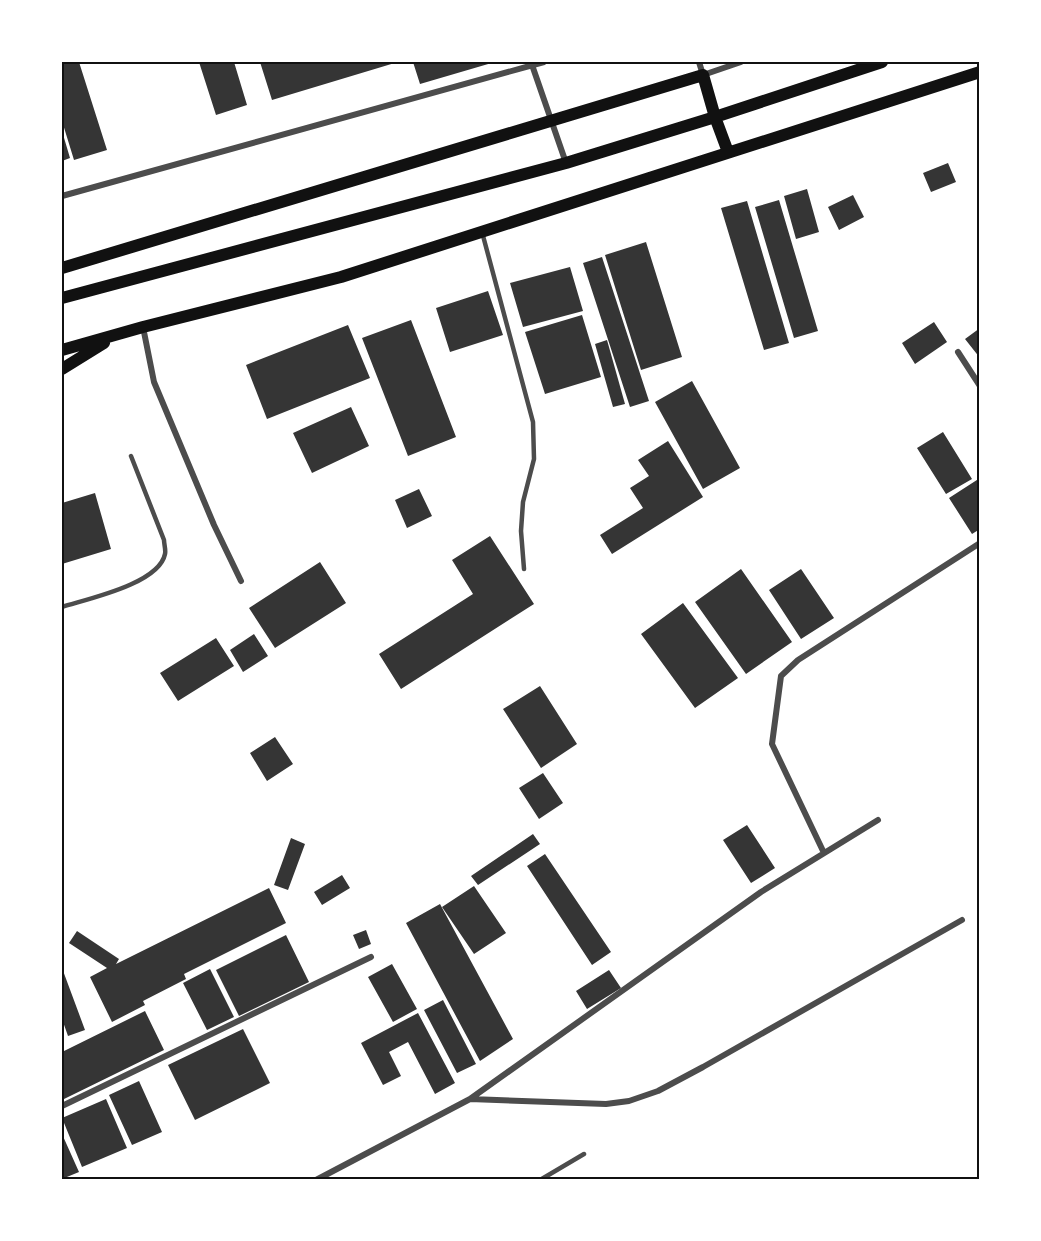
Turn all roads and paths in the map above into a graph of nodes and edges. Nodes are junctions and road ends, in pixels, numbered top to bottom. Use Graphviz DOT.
graph roads {
  1 [pos="544,62"];
  2 [pos="699,62"];
  3 [pos="741,62"];
  4 [pos="882,62"];
  5 [pos="531,63"];
  6 [pos="980,72"];
  7 [pos="703,75"];
  8 [pos="715,117"];
  9 [pos="550,122"];
  10 [pos="728,153"];
  11 [pos="566,164"];
  12 [pos="62,196"];
  13 [pos="482,232"];
  14 [pos="62,268"];
  15 [pos="62,298"];
  16 [pos="143,327"];
  17 [pos="118,335"];
  18 [pos="62,350"];
  19 [pos="958,352"];
  20 [pos="62,369"];
  21 [pos="980,386"];
  22 [pos="131,456"];
  23 [pos="980,543"];
  24 [pos="524,569"];
  25 [pos="241,581"];
  26 [pos="62,607"];
  27 [pos="878,820"];
  28 [pos="824,853"];
  29 [pos="962,920"];
  30 [pos="371,957"];
  31 [pos="470,1099"];
  32 [pos="62,1106"];
  33 [pos="584,1154"];
  34 [pos="316,1179"];
  35 [pos="540,1179"];
  1 -- 5 [label="street"];
  2 -- 7 [label="street"];
  3 -- 7 [label="street"];
  4 -- 8 [label="main road"];
  5 -- 9 [label="street"];
  5 -- 12 [label="street"];
  6 -- 10 [label="main road"];
  7 -- 8 [label="main road"];
  7 -- 9 [label="main road"];
  8 -- 10 [label="main road"];
  8 -- 11 [label="main road"];
  9 -- 11 [label="street"];
  9 -- 14 [label="main road"];
  10 -- 13 [label="main road"];
  11 -- 15 [label="main road"];
  13 -- 16 [label="main road"];
  13 -- 24 [label="lane"];
  16 -- 17 [label="main road"];
  16 -- 25 [label="street"];
  17 -- 18 [label="main road"];
  17 -- 20 [label="main road"];
  19 -- 21 [label="street"];
  22 -- 26 [label="lane"];
  23 -- 28 [label="street"];
  27 -- 28 [label="street"];
  28 -- 31 [label="street"];
  29 -- 31 [label="street"];
  30 -- 32 [label="street"];
  31 -- 34 [label="street"];
  33 -- 35 [label="lane"];
}
